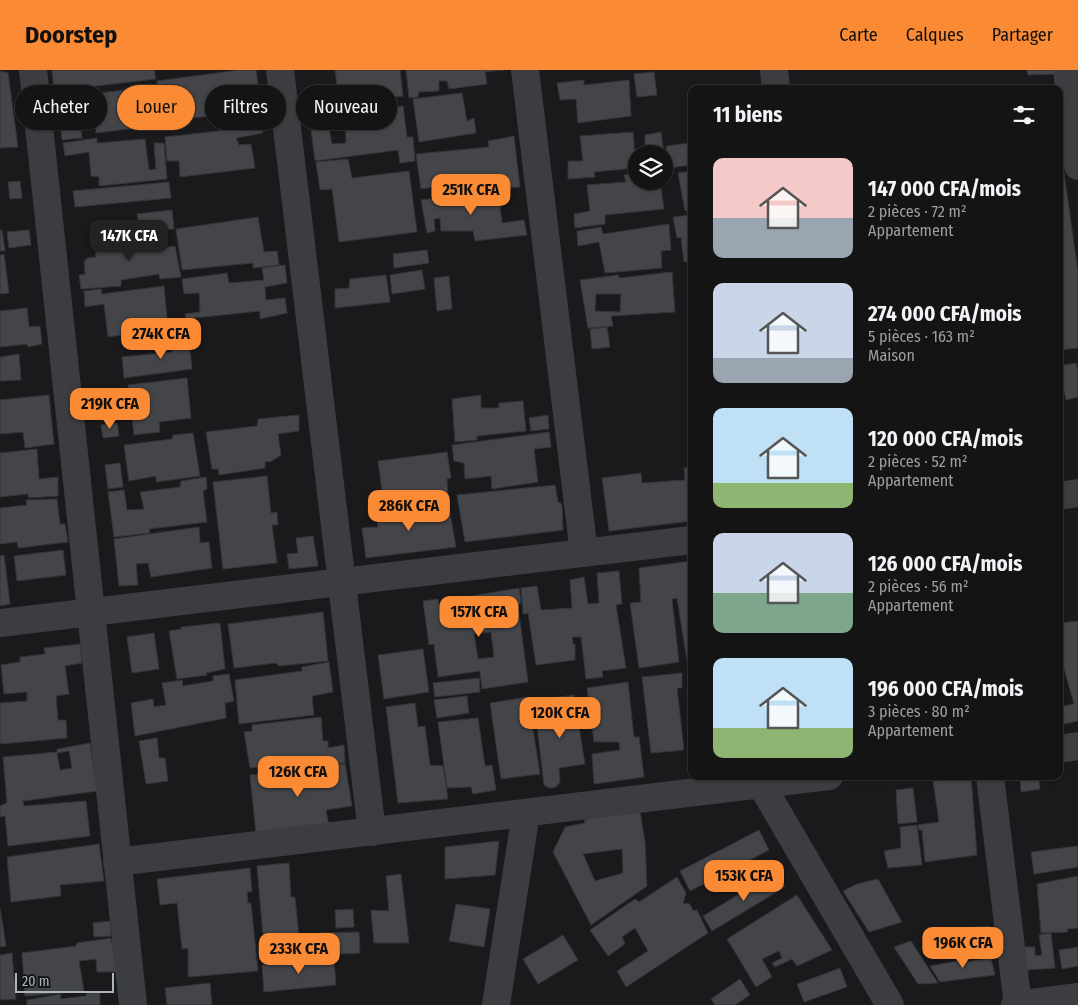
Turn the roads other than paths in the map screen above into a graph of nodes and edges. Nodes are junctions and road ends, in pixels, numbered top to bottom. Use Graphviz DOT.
graph roads {
  1 [pos="33,70"];
  2 [pos="280,70"];
  3 [pos="525,70"];
  4 [pos="774,70"];
  5 [pos="1067,70"];
  6 [pos="776,85"];
  7 [pos="1078,166"];
  8 [pos="1078,493"];
  9 [pos="1063,495"];
  10 [pos="688,540"];
  11 [pos="584,553"];
  12 [pos="342,582"];
  13 [pos="91,612"];
  14 [pos="0,623"];
  15 [pos="1078,746"];
  16 [pos="1063,748"];
  17 [pos="795,780"];
  18 [pos="990,780"];
  19 [pos="761,784"];
  20 [pos="526,813"];
  21 [pos="372,832"];
  22 [pos="117,862"];
  23 [pos="1078,997"];
  24 [pos="133,1005"];
  25 [pos="496,1005"];
  26 [pos="890,1005"];
  27 [pos="1017,1005"];
  1 -- 13 [label="street"];
  2 -- 12 [label="street"];
  3 -- 11 [label="street"];
  4 -- 6 [label="street"];
  5 -- 7 [label="street"];
  8 -- 9 [label="street"];
  10 -- 11 [label="street"];
  11 -- 12 [label="street"];
  12 -- 13 [label="street"];
  12 -- 21 [label="street"];
  13 -- 14 [label="street"];
  13 -- 22 [label="street"];
  15 -- 16 [label="street"];
  17 -- 19 [label="street"];
  18 -- 27 [label="street"];
  19 -- 20 [label="street"];
  19 -- 26 [label="street"];
  20 -- 21 [label="street"];
  20 -- 25 [label="street"];
  21 -- 22 [label="street"];
  22 -- 24 [label="street"];
  23 -- 27 [label="street"];
}
